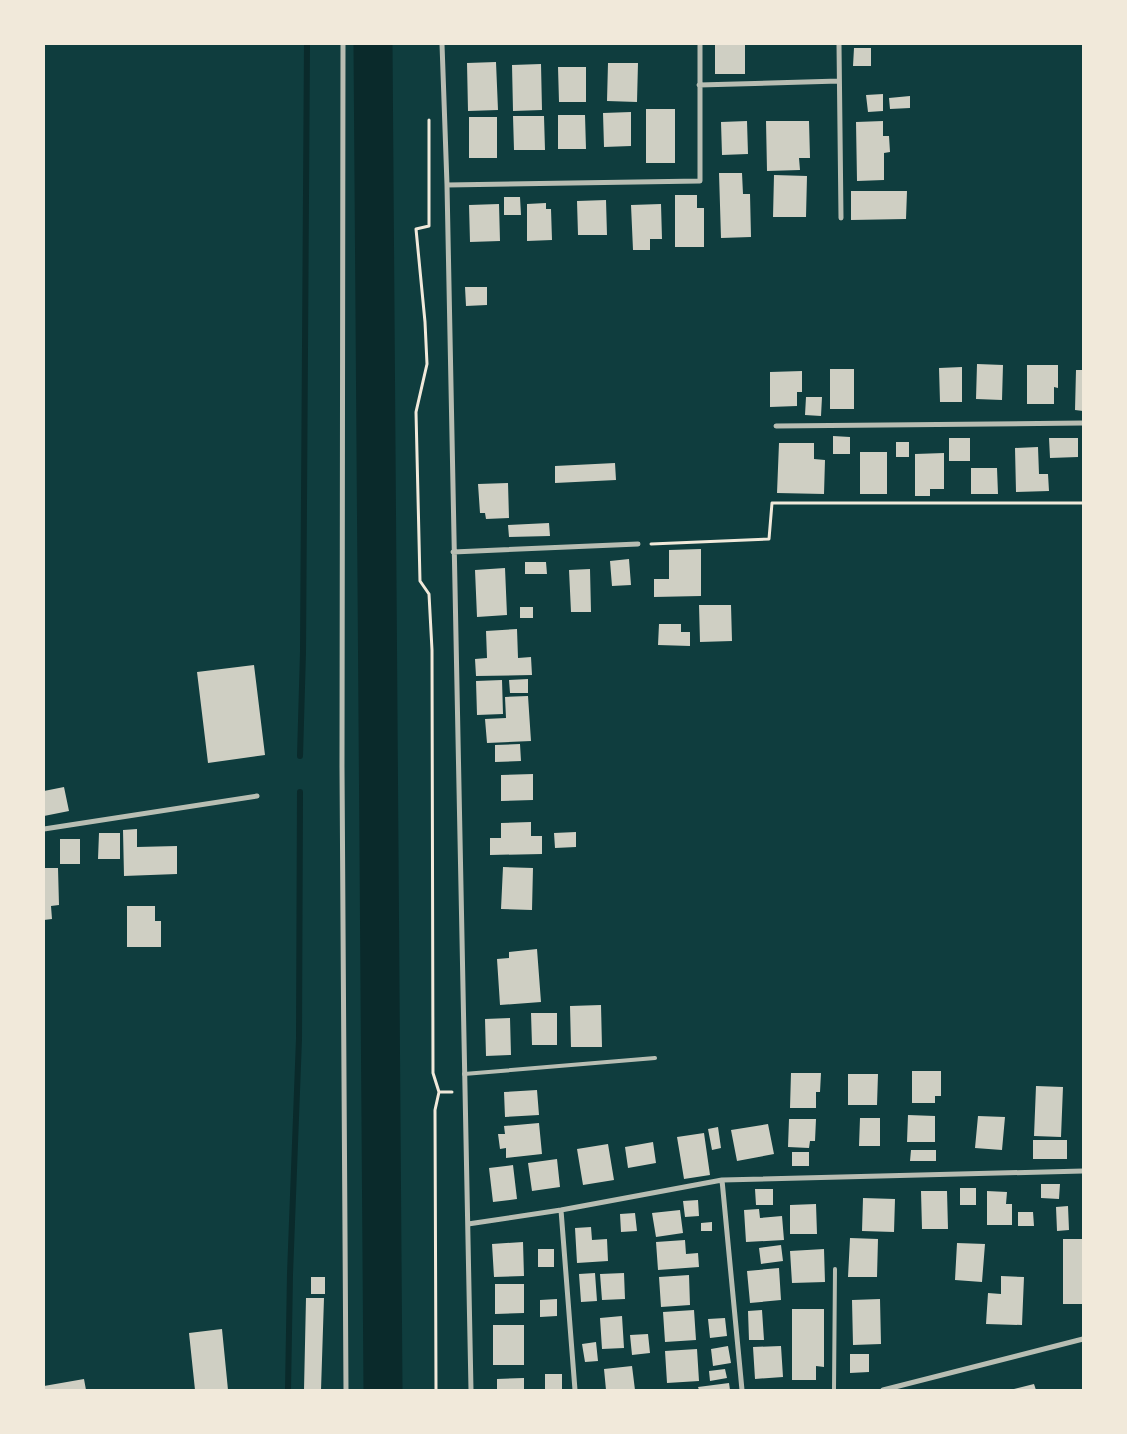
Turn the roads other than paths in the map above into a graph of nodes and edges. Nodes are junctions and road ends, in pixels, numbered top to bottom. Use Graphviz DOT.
graph roads {
  1 [pos="343,44"];
  2 [pos="442,44"];
  3 [pos="700,44"];
  4 [pos="839,44"];
  5 [pos="838,81"];
  6 [pos="699,85"];
  7 [pos="447,185"];
  8 [pos="841,218"];
  9 [pos="1083,424"];
  10 [pos="776,426"];
  11 [pos="638,544"];
  12 [pos="453,552"];
  13 [pos="257,796"];
  14 [pos="44,829"];
  15 [pos="655,1058"];
  16 [pos="464,1074"];
  17 [pos="1083,1171"];
  18 [pos="722,1180"];
  19 [pos="561,1210"];
  20 [pos="468,1224"];
  21 [pos="835,1269"];
  22 [pos="1083,1339"];
  23 [pos="346,1390"];
  24 [pos="471,1390"];
  25 [pos="575,1390"];
  26 [pos="742,1390"];
  27 [pos="834,1390"];
  28 [pos="883,1390"];
  1 -- 23 [label="street"];
  2 -- 7 [label="street"];
  3 -- 6 [label="street"];
  4 -- 5 [label="street"];
  5 -- 6 [label="street"];
  5 -- 8 [label="street"];
  6 -- 7 [label="street"];
  7 -- 12 [label="street"];
  9 -- 10 [label="street"];
  11 -- 12 [label="street"];
  12 -- 16 [label="street"];
  13 -- 14 [label="street"];
  15 -- 16 [label="lane"];
  16 -- 20 [label="street"];
  17 -- 18 [label="street"];
  18 -- 19 [label="street"];
  18 -- 26 [label="street"];
  19 -- 20 [label="street"];
  19 -- 25 [label="street"];
  20 -- 24 [label="street"];
  21 -- 27 [label="lane"];
  22 -- 28 [label="street"];
}
